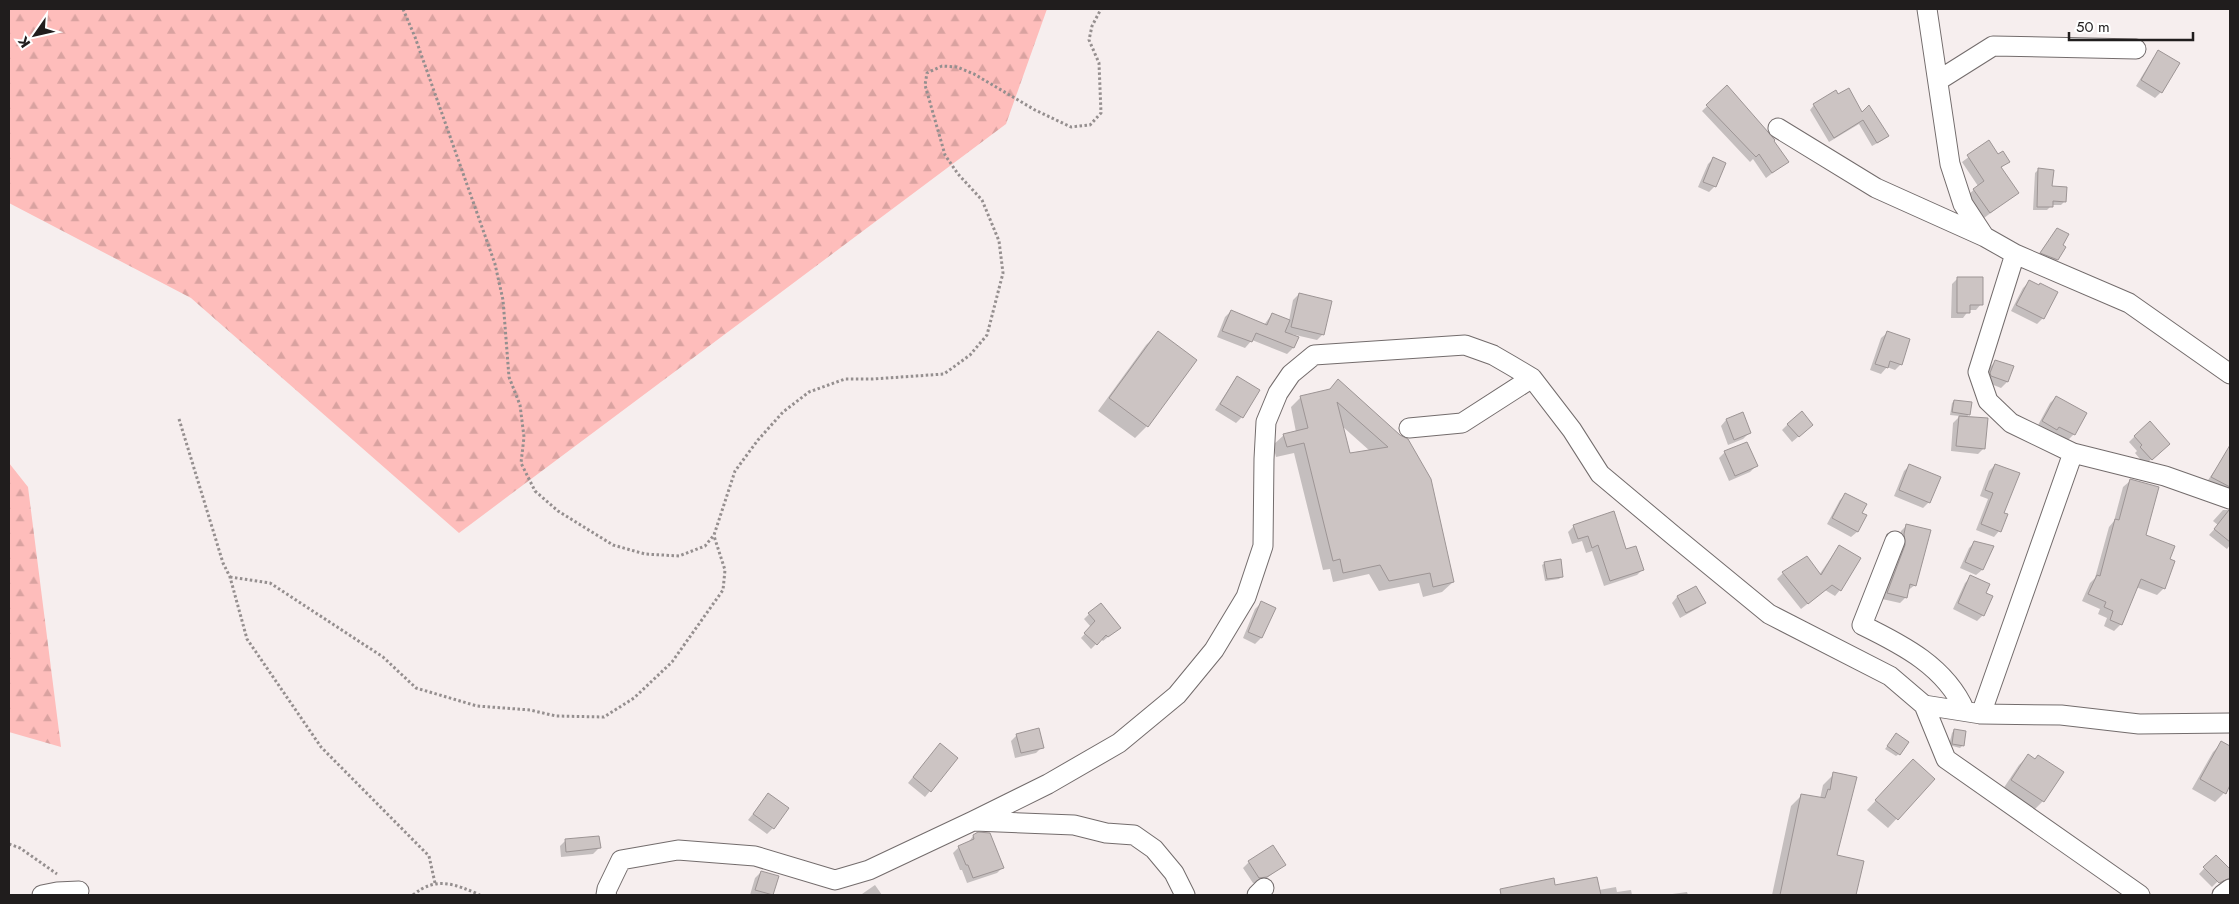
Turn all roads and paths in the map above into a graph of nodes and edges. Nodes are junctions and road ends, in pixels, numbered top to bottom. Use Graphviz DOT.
graph roads {
  1 [pos="403,9"];
  2 [pos="1101,9"];
  3 [pos="1927,9"];
  4 [pos="2136,49"];
  5 [pos="1939,80"];
  6 [pos="1778,128"];
  7 [pos="1985,237"];
  8 [pos="2015,254"];
  9 [pos="2230,374"];
  10 [pos="1532,378"];
  11 [pos="179,418"];
  12 [pos="1410,428"];
  13 [pos="2073,454"];
  14 [pos="2230,499"];
  15 [pos="714,535"];
  16 [pos="1895,540"];
  17 [pos="230,577"];
  18 [pos="1924,705"];
  19 [pos="1973,713"];
  20 [pos="2230,723"];
  21 [pos="973,821"];
  22 [pos="9,844"];
  23 [pos="435,883"];
  24 [pos="2230,889"];
  25 [pos="79,891"];
  26 [pos="42,895"];
  27 [pos="413,895"];
  28 [pos="480,895"];
  29 [pos="606,895"];
  30 [pos="1185,895"];
  31 [pos="2140,895"];
  32 [pos="2222,895"];
  1 -- 15 [label="path"];
  2 -- 15 [label="path"];
  3 -- 5 [label="street"];
  4 -- 5 [label="street"];
  5 -- 7 [label="street"];
  6 -- 7 [label="street"];
  7 -- 8 [label="street"];
  8 -- 9 [label="street"];
  8 -- 13 [label="street"];
  10 -- 12 [label="street"];
  10 -- 18 [label="street"];
  10 -- 21 [label="street"];
  11 -- 17 [label="path"];
  13 -- 14 [label="street"];
  13 -- 19 [label="street"];
  15 -- 17 [label="path"];
  16 -- 19 [label="street"];
  17 -- 23 [label="path"];
  18 -- 19 [label="street"];
  18 -- 31 [label="street"];
  19 -- 20 [label="street"];
  21 -- 29 [label="street"];
  21 -- 30 [label="street"];
  22 -- 25 [label="path"];
  23 -- 27 [label="path"];
  23 -- 28 [label="path"];
  24 -- 32 [label="street"];
  25 -- 26 [label="street"];
}
